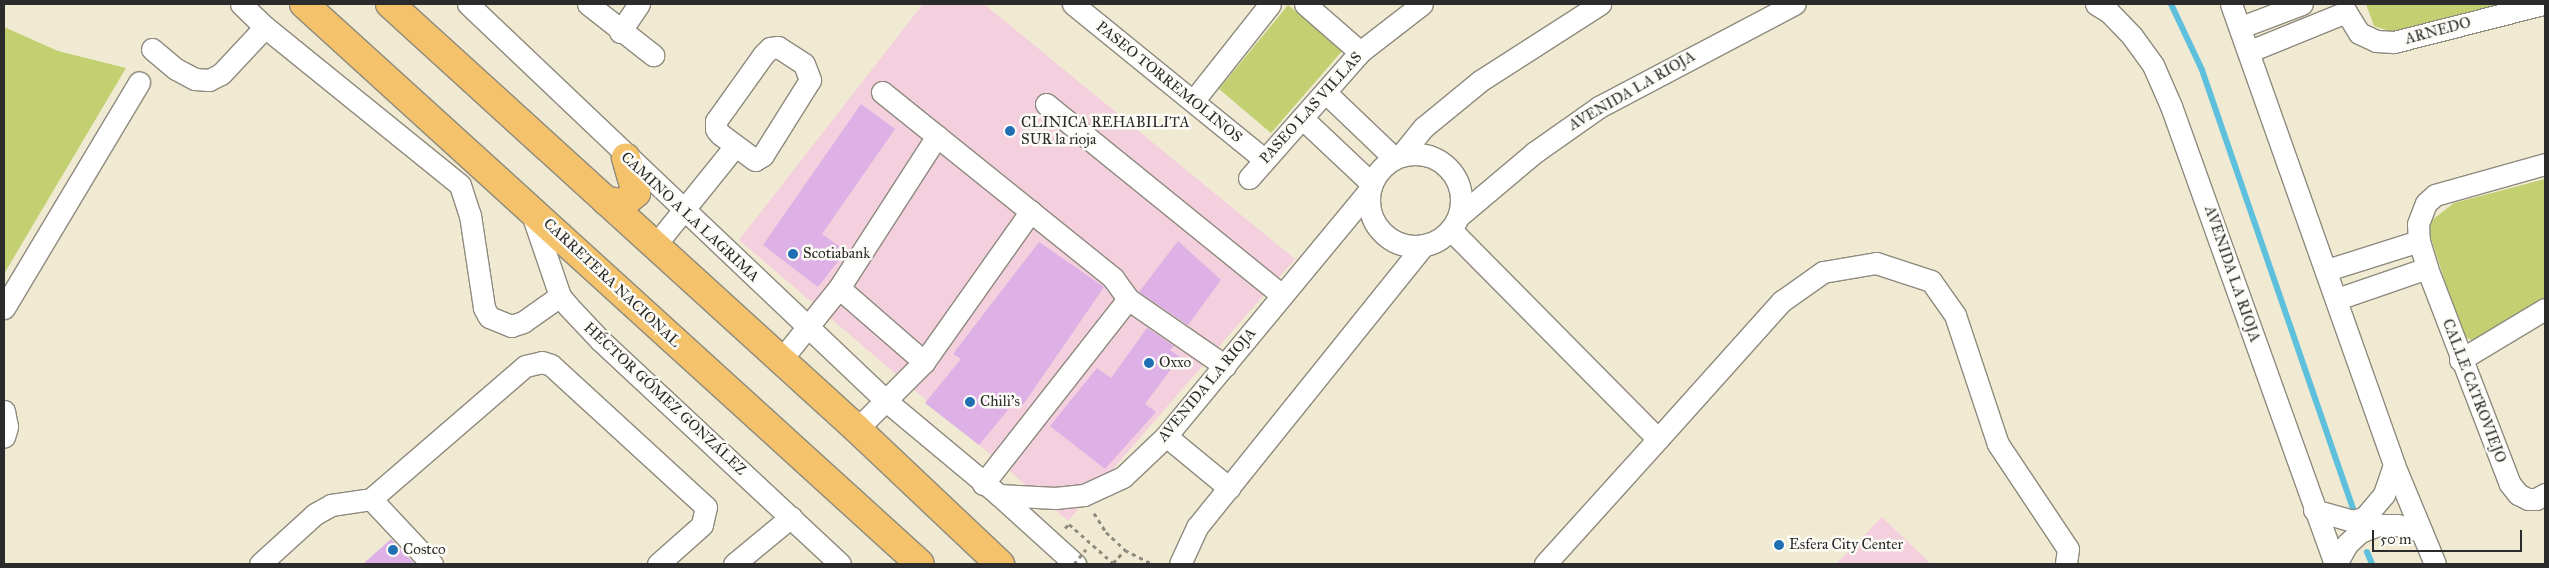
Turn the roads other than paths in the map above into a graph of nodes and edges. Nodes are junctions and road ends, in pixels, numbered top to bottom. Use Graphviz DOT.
graph roads {
  1 [pos="241,4"];
  2 [pos="304,4"];
  3 [pos="390,4"];
  4 [pos="468,4"];
  5 [pos="588,4"];
  6 [pos="639,4"];
  7 [pos="1072,4"];
  8 [pos="1270,4"];
  9 [pos="1305,4"];
  10 [pos="1422,4"];
  11 [pos="1600,4"];
  12 [pos="1794,4"];
  13 [pos="2096,4"];
  14 [pos="2231,4"];
  15 [pos="2302,4"];
  16 [pos="2543,4"];
  17 [pos="265,27"];
  18 [pos="2241,27"];
  19 [pos="620,32"];
  20 [pos="152,49"];
  21 [pos="2250,51"];
  22 [pos="1360,52"];
  23 [pos="653,54"];
  24 [pos="139,82"];
  25 [pos="882,92"];
  26 [pos="1325,92"];
  27 [pos="1194,100"];
  28 [pos="1046,104"];
  29 [pos="1302,118"];
  30 [pos="937,136"];
  31 [pos="735,146"];
  32 [pos="626,157"];
  33 [pos="1397,157"];
  34 [pos="1265,160"];
  35 [pos="2545,164"];
  36 [pos="1250,178"];
  37 [pos="1370,187"];
  38 [pos="606,201"];
  39 [pos="530,208"];
  40 [pos="684,210"];
  41 [pos="1031,210"];
  42 [pos="1455,223"];
  43 [pos="2419,241"];
  44 [pos="656,244"];
  45 [pos="1424,245"];
  46 [pos="2427,268"];
  47 [pos="2327,270"];
  48 [pos="839,288"];
  49 [pos="1282,295"];
  50 [pos="560,296"];
  51 [pos="1128,299"];
  52 [pos="2337,299"];
  53 [pos="4,308"];
  54 [pos="2545,309"];
  55 [pos="806,326"];
  56 [pos="780,360"];
  57 [pos="2460,360"];
  58 [pos="924,362"];
  59 [pos="1225,366"];
  60 [pos="885,400"];
  61 [pos="4,411"];
  62 [pos="857,429"];
  63 [pos="1166,436"];
  64 [pos="4,437"];
  65 [pos="1658,438"];
  66 [pos="2394,465"];
  67 [pos="1229,488"];
  68 [pos="991,489"];
  69 [pos="2541,497"];
  70 [pos="371,499"];
  71 [pos="2314,510"];
  72 [pos="791,517"];
  73 [pos="2421,531"];
  74 [pos="1078,559"];
  75 [pos="260,564"];
  76 [pos="432,564"];
  77 [pos="658,564"];
  78 [pos="734,564"];
  79 [pos="840,564"];
  80 [pos="920,564"];
  81 [pos="1000,564"];
  82 [pos="1180,564"];
  83 [pos="1545,564"];
  84 [pos="2066,564"];
  85 [pos="2336,564"];
  86 [pos="2435,564"];
  1 -- 17 [label="street"];
  2 -- 39 [label="highway, CARRETERA NACIONAL"];
  3 -- 38 [label="highway"];
  4 -- 32 [label="street, CAMINO A LA LAGRIMA"];
  5 -- 19 [label="street"];
  6 -- 19 [label="street"];
  7 -- 27 [label="street, PASEO TORREMOLINOS"];
  8 -- 27 [label="street"];
  9 -- 22 [label="street"];
  10 -- 22 [label="street, PASEO LAS VILLAS"];
  11 -- 33 [label="street"];
  12 -- 42 [label="street, AVENIDA LA RIOJA"];
  13 -- 71 [label="street, AVENIDA LA RIOJA"];
  14 -- 18 [label="street"];
  15 -- 18 [label="street"];
  16 -- 21 [label="street, ARNEDO"];
  17 -- 20 [label="street"];
  17 -- 50 [label="street"];
  18 -- 21 [label="street"];
  19 -- 23 [label="street"];
  21 -- 47 [label="street"];
  22 -- 26 [label="street, PASEO LAS VILLAS"];
  24 -- 53 [label="street"];
  25 -- 30 [label="street"];
  26 -- 29 [label="street, PASEO LAS VILLAS"];
  26 -- 33 [label="street"];
  27 -- 34 [label="street, PASEO TORREMOLINOS"];
  28 -- 49 [label="street"];
  29 -- 34 [label="street, PASEO LAS VILLAS"];
  29 -- 37 [label="street"];
  30 -- 41 [label="street"];
  30 -- 48 [label="street"];
  31 -- 31 [label="street"];
  31 -- 40 [label="street"];
  32 -- 38 [label="highway"];
  32 -- 40 [label="street, CAMINO A LA LAGRIMA"];
  33 -- 37 [label="street"];
  33 -- 42 [label="street"];
  34 -- 36 [label="street, PASEO LAS VILLAS"];
  35 -- 43 [label="street, CALLE CATROVIEJO"];
  37 -- 45 [label="street"];
  37 -- 49 [label="street, AVENIDA LA RIOJA"];
  38 -- 44 [label="highway"];
  39 -- 50 [label="street, HÉCTOR GÓMEZ GONZÁLEZ"];
  39 -- 80 [label="highway, CARRETERA NACIONAL"];
  40 -- 44 [label="street"];
  40 -- 55 [label="street, CAMINO A LA LAGRIMA"];
  41 -- 51 [label="street"];
  41 -- 58 [label="street"];
  42 -- 45 [label="street"];
  42 -- 65 [label="street"];
  43 -- 46 [label="street, CALLE CATROVIEJO"];
  43 -- 47 [label="street"];
  44 -- 56 [label="highway"];
  45 -- 67 [label="street"];
  46 -- 52 [label="street"];
  46 -- 57 [label="street, CALLE CATROVIEJO"];
  47 -- 52 [label="street"];
  48 -- 55 [label="street"];
  48 -- 58 [label="street"];
  49 -- 59 [label="street, AVENIDA LA RIOJA"];
  50 -- 72 [label="street, HÉCTOR GÓMEZ GONZÁLEZ"];
  51 -- 59 [label="street"];
  51 -- 68 [label="street"];
  52 -- 66 [label="street"];
  54 -- 57 [label="street"];
  55 -- 56 [label="street"];
  55 -- 60 [label="street, CAMINO A LA LAGRIMA"];
  56 -- 62 [label="highway"];
  57 -- 69 [label="street, CALLE CATROVIEJO"];
  58 -- 60 [label="street"];
  59 -- 63 [label="street, AVENIDA LA RIOJA"];
  60 -- 62 [label="street"];
  60 -- 68 [label="street, CAMINO A LA LAGRIMA"];
  61 -- 64 [label="street"];
  62 -- 81 [label="highway"];
  63 -- 67 [label="street"];
  63 -- 68 [label="street, AVENIDA LA RIOJA"];
  65 -- 83 [label="street"];
  65 -- 84 [label="street"];
  66 -- 71 [label="street"];
  66 -- 73 [label="street"];
  67 -- 82 [label="street"];
  68 -- 74 [label="street, CAMINO A LA LAGRIMA"];
  70 -- 75 [label="street"];
  70 -- 76 [label="street"];
  70 -- 77 [label="street"];
  71 -- 85 [label="street, AVENIDA LA RIOJA"];
  72 -- 78 [label="street"];
  72 -- 79 [label="street, HÉCTOR GÓMEZ GONZÁLEZ"];
  73 -- 85 [label="street"];
  73 -- 86 [label="street"];
}
